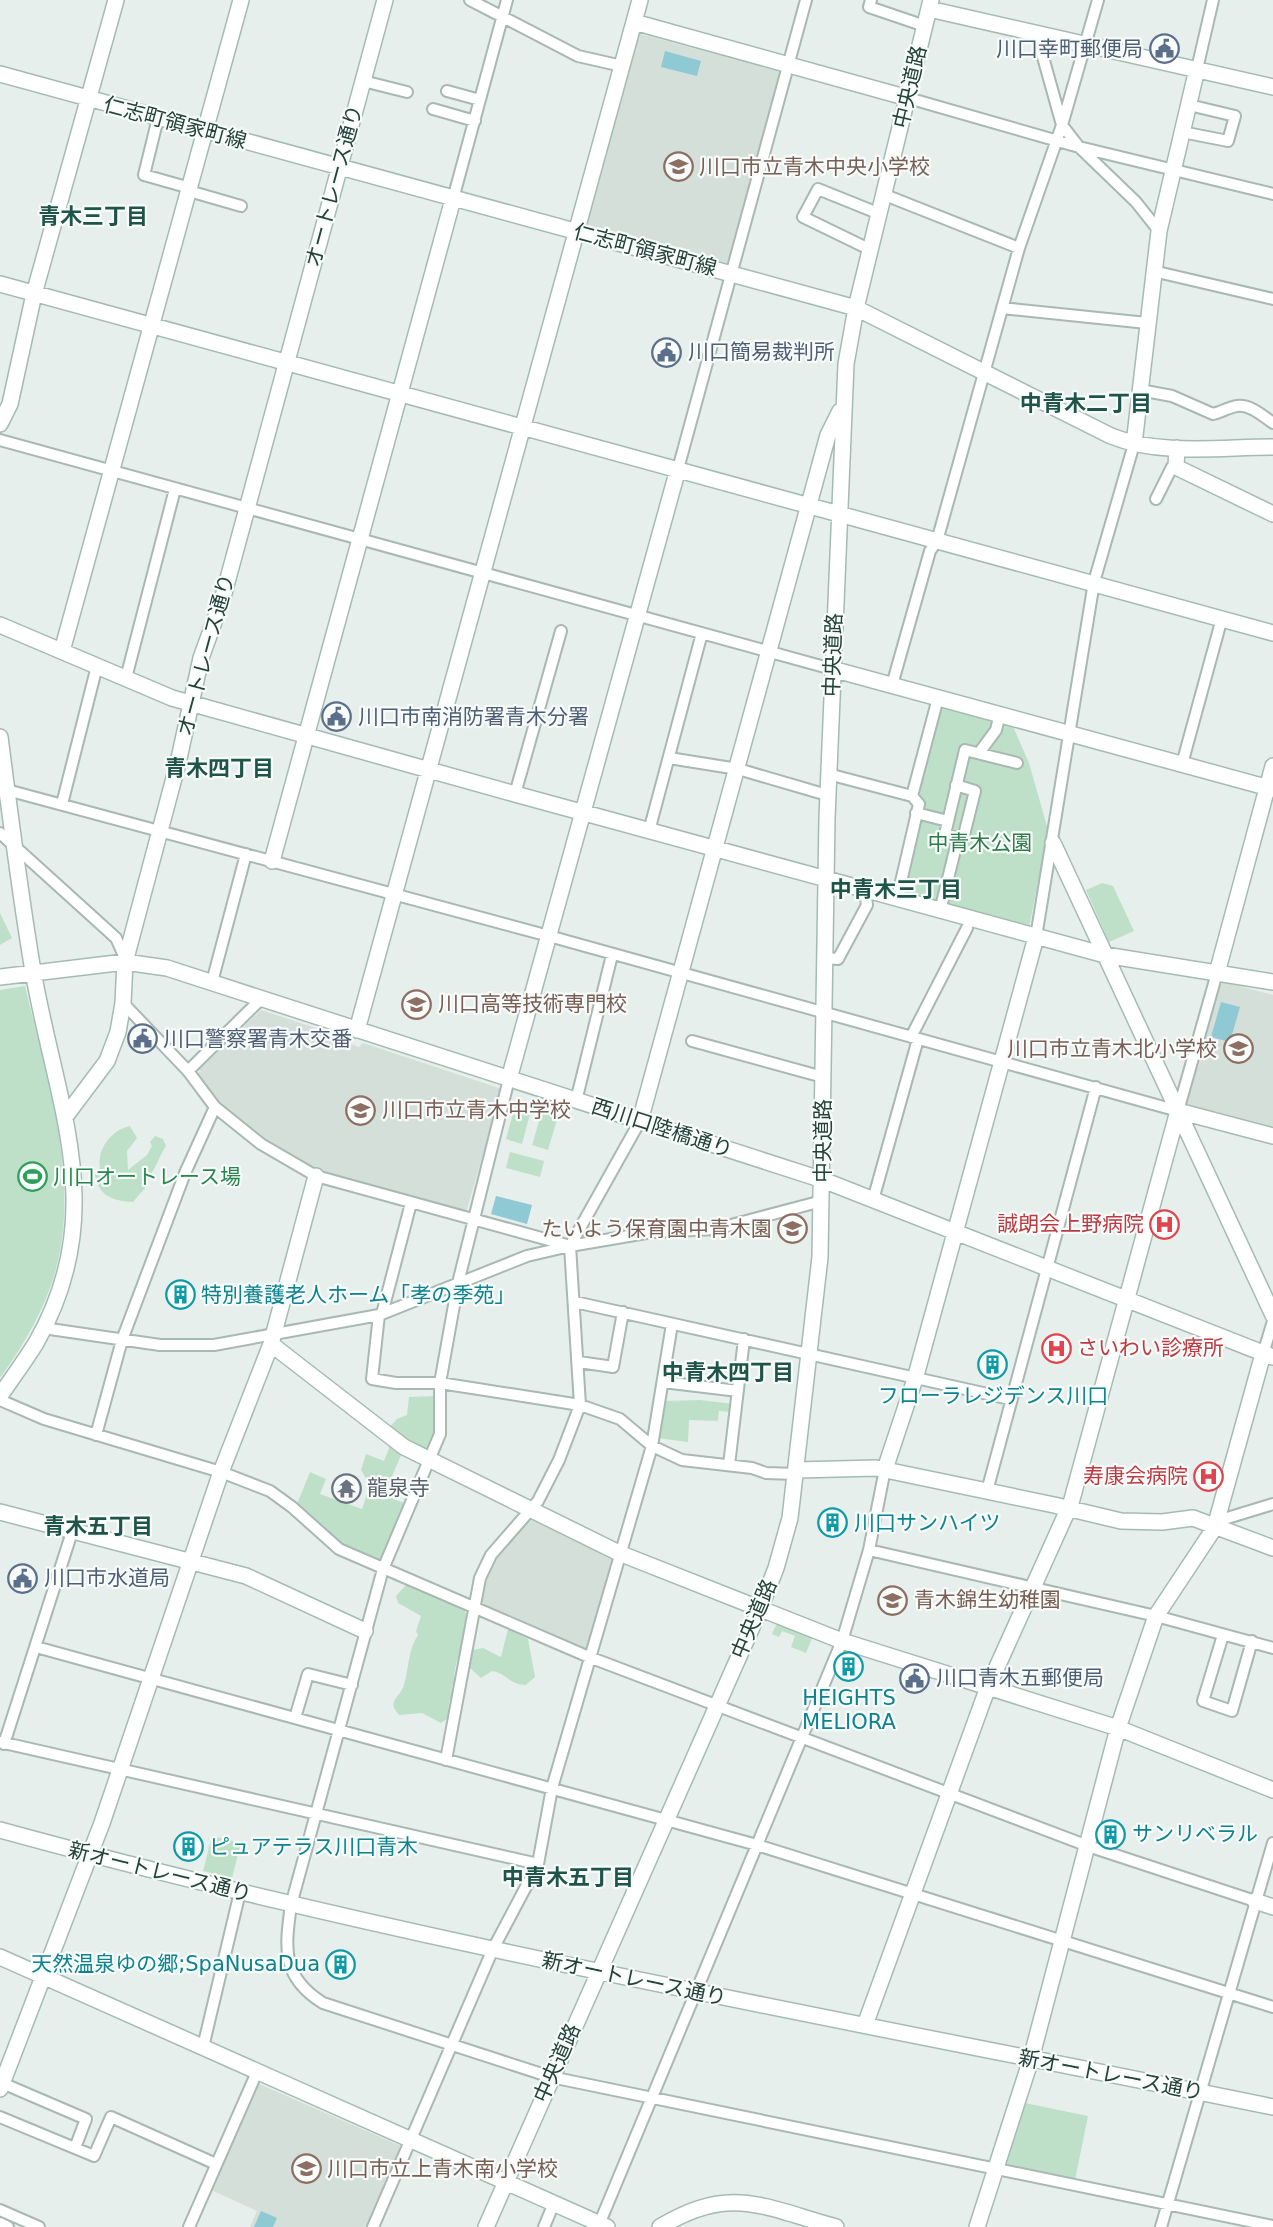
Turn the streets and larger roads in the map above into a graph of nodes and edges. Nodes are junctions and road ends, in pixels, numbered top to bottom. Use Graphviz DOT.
graph roads {
  1 [pos="116,0"];
  2 [pos="241,0"];
  3 [pos="385,0"];
  4 [pos="470,0"];
  5 [pos="507,0"];
  6 [pos="640,0"];
  7 [pos="806,0"];
  8 [pos="871,0"];
  9 [pos="1098,0"];
  10 [pos="1213,0"];
  11 [pos="930,5"];
  12 [pos="503,17"];
  13 [pos="634,22"];
  14 [pos="925,26"];
  15 [pos="1036,32"];
  16 [pos="1086,44"];
  17 [pos="788,64"];
  18 [pos="622,66"];
  19 [pos="1197,69"];
  20 [pos="0,74"];
  21 [pos="363,81"];
  22 [pos="1273,87"];
  23 [pos="447,91"];
  24 [pos="407,92"];
  25 [pos="908,98"];
  26 [pos="87,99"];
  27 [pos="480,100"];
  28 [pos="1189,105"];
  29 [pos="433,109"];
  30 [pos="158,118"];
  31 [pos="475,121"];
  32 [pos="1062,125"];
  33 [pos="205,131"];
  34 [pos="1182,132"];
  35 [pos="1055,140"];
  36 [pos="1079,147"];
  37 [pos="338,167"];
  38 [pos="1174,171"];
  39 [pos="190,190"];
  40 [pos="1273,194"];
  41 [pos="885,195"];
  42 [pos="453,199"];
  43 [pos="241,206"];
  44 [pos="880,214"];
  45 [pos="576,231"];
  46 [pos="1159,231"];
  47 [pos="1019,248"];
  48 [pos="871,250"];
  49 [pos="1153,271"];
  50 [pos="731,274"];
  51 [pos="0,284"];
  52 [pos="34,294"];
  53 [pos="1273,298"];
  54 [pos="856,308"];
  55 [pos="1002,308"];
  56 [pos="1147,323"];
  57 [pos="152,325"];
  58 [pos="286,362"];
  59 [pos="984,372"];
  60 [pos="1140,390"];
  61 [pos="399,393"];
  62 [pos="843,405"];
  63 [pos="1273,423"];
  64 [pos="0,424"];
  65 [pos="524,428"];
  66 [pos="0,440"];
  67 [pos="1134,444"];
  68 [pos="1273,447"];
  69 [pos="1177,448"];
  70 [pos="1176,467"];
  71 [pos="678,469"];
  72 [pos="111,471"];
  73 [pos="176,489"];
  74 [pos="1155,499"];
  75 [pos="808,505"];
  76 [pos="246,508"];
  77 [pos="839,513"];
  78 [pos="1273,514"];
  79 [pos="359,538"];
  80 [pos="937,541"];
  81 [pos="484,573"];
  82 [pos="1094,582"];
  83 [pos="637,615"];
  84 [pos="1222,618"];
  85 [pos="0,625"];
  86 [pos="561,631"];
  87 [pos="702,633"];
  88 [pos="1273,633"];
  89 [pos="62,651"];
  90 [pos="770,652"];
  91 [pos="97,666"];
  92 [pos="832,669"];
  93 [pos="126,678"];
  94 [pos="892,685"];
  95 [pos="939,698"];
  96 [pos="191,703"];
  97 [pos="1000,714"];
  98 [pos="1070,733"];
  99 [pos="306,735"];
  100 [pos="0,737"];
  101 [pos="980,753"];
  102 [pos="669,758"];
  103 [pos="1017,763"];
  104 [pos="1182,764"];
  105 [pos="1273,766"];
  106 [pos="738,769"];
  107 [pos="430,770"];
  108 [pos="828,774"];
  109 [pos="956,785"];
  110 [pos="1270,789"];
  111 [pos="7,790"];
  112 [pos="515,795"];
  113 [pos="828,795"];
  114 [pos="912,796"];
  115 [pos="62,804"];
  116 [pos="582,813"];
  117 [pos="916,813"];
  118 [pos="948,821"];
  119 [pos="159,830"];
  120 [pos="649,831"];
  121 [pos="0,833"];
  122 [pos="958,837"];
  123 [pos="1053,843"];
  124 [pos="16,848"];
  125 [pos="715,850"];
  126 [pos="246,854"];
  127 [pos="272,861"];
  128 [pos="825,879"];
  129 [pos="866,891"];
  130 [pos="394,894"];
  131 [pos="897,899"];
  132 [pos="940,911"];
  133 [pos="967,928"];
  134 [pos="549,936"];
  135 [pos="1036,937"];
  136 [pos="612,955"];
  137 [pos="1105,955"];
  138 [pos="824,957"];
  139 [pos="125,962"];
  140 [pos="34,973"];
  141 [pos="1217,973"];
  142 [pos="681,974"];
  143 [pos="0,977"];
  144 [pos="212,982"];
  145 [pos="1273,982"];
  146 [pos="262,998"];
  147 [pos="123,1003"];
  148 [pos="823,1014"];
  149 [pos="357,1030"];
  150 [pos="915,1038"];
  151 [pos="692,1041"];
  152 [pos="1002,1062"];
  153 [pos="188,1071"];
  154 [pos="823,1077"];
  155 [pos="509,1079"];
  156 [pos="1096,1087"];
  157 [pos="576,1101"];
  158 [pos="215,1107"];
  159 [pos="1178,1111"];
  160 [pos="66,1118"];
  161 [pos="640,1121"];
  162 [pos="1273,1136"];
  163 [pos="316,1176"];
  164 [pos="823,1180"];
  165 [pos="873,1200"];
  166 [pos="822,1201"];
  167 [pos="411,1203"];
  168 [pos="472,1219"];
  169 [pos="955,1233"];
  170 [pos="570,1246"];
  171 [pos="1046,1269"];
  172 [pos="458,1282"];
  173 [pos="575,1302"];
  174 [pos="1127,1302"];
  175 [pos="623,1312"];
  176 [pos="380,1314"];
  177 [pos="1273,1315"];
  178 [pos="1273,1321"];
  179 [pos="672,1324"];
  180 [pos="44,1328"];
  181 [pos="272,1339"];
  182 [pos="744,1339"];
  183 [pos="122,1340"];
  184 [pos="811,1353"];
  185 [pos="1268,1355"];
  186 [pos="579,1362"];
  187 [pos="915,1378"];
  188 [pos="663,1382"];
  189 [pos="440,1383"];
  190 [pos="738,1391"];
  191 [pos="0,1398"];
  192 [pos="1010,1399"];
  193 [pos="580,1405"];
  194 [pos="96,1435"];
  195 [pos="652,1446"];
  196 [pos="431,1461"];
  197 [pos="729,1465"];
  198 [pos="885,1469"];
  199 [pos="221,1472"];
  200 [pos="796,1472"];
  201 [pos="987,1491"];
  202 [pos="1273,1504"];
  203 [pos="1069,1509"];
  204 [pos="530,1511"];
  205 [pos="0,1512"];
  206 [pos="1215,1527"];
  207 [pos="72,1532"];
  208 [pos="1273,1548"];
  209 [pos="869,1550"];
  210 [pos="619,1553"];
  211 [pos="191,1561"];
  212 [pos="383,1569"];
  213 [pos="1033,1588"];
  214 [pos="474,1608"];
  215 [pos="760,1609"];
  216 [pos="1156,1616"];
  217 [pos="365,1631"];
  218 [pos="1223,1635"];
  219 [pos="842,1641"];
  220 [pos="1252,1641"];
  221 [pos="36,1647"];
  222 [pos="1273,1648"];
  223 [pos="589,1657"];
  224 [pos="152,1679"];
  225 [pos="352,1685"];
  226 [pos="988,1687"];
  227 [pos="717,1704"];
  228 [pos="295,1718"];
  229 [pos="1118,1728"];
  230 [pos="340,1730"];
  231 [pos="802,1737"];
  232 [pos="2,1743"];
  233 [pos="446,1760"];
  234 [pos="121,1770"];
  235 [pos="552,1788"];
  236 [pos="1273,1790"];
  237 [pos="948,1793"];
  238 [pos="317,1814"];
  239 [pos="665,1820"];
  240 [pos="0,1830"];
  241 [pos="1273,1843"];
  242 [pos="757,1845"];
  243 [pos="1088,1846"];
  244 [pos="91,1855"];
  245 [pos="538,1864"];
  246 [pos="240,1892"];
  247 [pos="911,1894"];
  248 [pos="1256,1902"];
  249 [pos="291,1905"];
  250 [pos="1273,1907"];
  251 [pos="1062,1942"];
  252 [pos="493,1949"];
  253 [pos="0,1957"];
  254 [pos="598,1971"];
  255 [pos="44,1976"];
  256 [pos="695,1992"];
  257 [pos="1229,1995"];
  258 [pos="1273,2007"];
  259 [pos="865,2025"];
  260 [pos="452,2046"];
  261 [pos="203,2047"];
  262 [pos="1031,2059"];
  263 [pos="257,2072"];
  264 [pos="551,2077"];
  265 [pos="1,2086"];
  266 [pos="1201,2093"];
  267 [pos="653,2096"];
  268 [pos="1273,2108"];
  269 [pos="0,2117"];
  270 [pos="411,2139"];
  271 [pos="75,2148"];
  272 [pos="216,2164"];
  273 [pos="996,2169"];
  274 [pos="506,2181"];
  275 [pos="554,2203"];
  276 [pos="1167,2204"];
  277 [pos="0,2210"];
  278 [pos="0,2223"];
  279 [pos="602,2226"];
  280 [pos="1273,2226"];
  281 [pos="8,2227"];
  282 [pos="39,2227"];
  283 [pos="189,2227"];
  284 [pos="373,2227"];
  285 [pos="486,2227"];
  286 [pos="544,2227"];
  287 [pos="660,2227"];
  288 [pos="836,2227"];
  289 [pos="977,2227"];
  290 [pos="1161,2227"];
  1 -- 26 [label="street"];
  2 -- 33 [label="street"];
  3 -- 21 [label="street, オートレース通り"];
  4 -- 12 [label="street"];
  5 -- 12 [label="street"];
  6 -- 13 [label="street"];
  7 -- 17 [label="street"];
  8 -- 14 [label="street"];
  9 -- 16 [label="street"];
  10 -- 19 [label="street"];
  11 -- 14 [label="street, 中央道路"];
  11 -- 15 [label="street"];
  12 -- 18 [label="street"];
  12 -- 27 [label="street"];
  13 -- 17 [label="street"];
  13 -- 18 [label="street"];
  14 -- 25 [label="street, 中央道路"];
  15 -- 16 [label="street"];
  15 -- 32 [label="street"];
  16 -- 19 [label="street"];
  16 -- 32 [label="street"];
  17 -- 25 [label="street"];
  17 -- 50 [label="street"];
  18 -- 45 [label="street"];
  19 -- 22 [label="street"];
  19 -- 28 [label="street"];
  20 -- 26 [label="street, 仁志町領家町線"];
  21 -- 24 [label="street"];
  21 -- 37 [label="street, オートレース通り"];
  23 -- 27 [label="street"];
  25 -- 35 [label="street"];
  25 -- 41 [label="street, 中央道路"];
  26 -- 30 [label="street, 仁志町領家町線"];
  26 -- 52 [label="street"];
  27 -- 31 [label="street"];
  28 -- 34 [label="street"];
  28 -- 34 [label="street"];
  29 -- 31 [label="street"];
  30 -- 33 [label="street, 仁志町領家町線"];
  30 -- 39 [label="street"];
  31 -- 42 [label="street"];
  32 -- 35 [label="street"];
  32 -- 36 [label="street"];
  33 -- 37 [label="street, 仁志町領家町線"];
  33 -- 39 [label="street"];
  34 -- 38 [label="street"];
  35 -- 36 [label="street"];
  35 -- 47 [label="street"];
  36 -- 38 [label="street"];
  36 -- 46 [label="street"];
  37 -- 42 [label="street, 仁志町領家町線"];
  37 -- 58 [label="street, オートレース通り"];
  38 -- 40 [label="street"];
  38 -- 46 [label="street"];
  39 -- 43 [label="street"];
  39 -- 57 [label="street"];
  41 -- 44 [label="street, 中央道路"];
  41 -- 47 [label="street"];
  42 -- 45 [label="street, 仁志町領家町線"];
  42 -- 61 [label="street"];
  44 -- 48 [label="street, 中央道路"];
  44 -- 48 [label="street"];
  45 -- 50 [label="street, 仁志町領家町線"];
  45 -- 65 [label="street"];
  46 -- 49 [label="street"];
  47 -- 55 [label="street"];
  48 -- 54 [label="street, 中央道路"];
  49 -- 53 [label="street"];
  49 -- 56 [label="street"];
  50 -- 54 [label="street, 仁志町領家町線"];
  50 -- 71 [label="street"];
  51 -- 52 [label="street"];
  52 -- 57 [label="street"];
  52 -- 64 [label="street"];
  54 -- 59 [label="street, 仁志町領家町線"];
  54 -- 62 [label="street, 中央道路"];
  55 -- 56 [label="street"];
  55 -- 59 [label="street"];
  56 -- 60 [label="street"];
  57 -- 58 [label="street"];
  57 -- 72 [label="street"];
  58 -- 61 [label="street"];
  58 -- 76 [label="street, オートレース通り"];
  59 -- 67 [label="street, 仁志町領家町線"];
  59 -- 80 [label="street"];
  60 -- 63 [label="street"];
  60 -- 67 [label="street"];
  61 -- 65 [label="street"];
  61 -- 79 [label="street"];
  62 -- 75 [label="street"];
  62 -- 77 [label="street, 中央道路"];
  65 -- 71 [label="street"];
  65 -- 81 [label="street"];
  66 -- 72 [label="street"];
  67 -- 69 [label="street, 仁志町領家町線"];
  67 -- 82 [label="street"];
  68 -- 69 [label="street, 仁志町領家町線"];
  69 -- 70 [label="street"];
  70 -- 74 [label="street"];
  70 -- 78 [label="street"];
  71 -- 75 [label="street"];
  71 -- 83 [label="street"];
  72 -- 73 [label="street"];
  72 -- 89 [label="street"];
  73 -- 76 [label="street"];
  73 -- 93 [label="street"];
  75 -- 77 [label="street"];
  75 -- 90 [label="street"];
  76 -- 79 [label="street"];
  76 -- 96 [label="street, オートレース通り"];
  77 -- 80 [label="street"];
  77 -- 92 [label="street, 中央道路"];
  79 -- 81 [label="street"];
  79 -- 99 [label="street"];
  80 -- 82 [label="street"];
  80 -- 94 [label="street"];
  81 -- 83 [label="street"];
  81 -- 107 [label="street"];
  82 -- 84 [label="street"];
  82 -- 98 [label="street"];
  83 -- 87 [label="street"];
  83 -- 116 [label="street"];
  84 -- 88 [label="street"];
  84 -- 104 [label="street"];
  85 -- 89 [label="street"];
  86 -- 112 [label="street"];
  87 -- 90 [label="street"];
  87 -- 102 [label="street"];
  89 -- 91 [label="street"];
  90 -- 92 [label="street"];
  90 -- 106 [label="street"];
  91 -- 93 [label="street"];
  91 -- 115 [label="street"];
  92 -- 94 [label="street"];
  92 -- 108 [label="street, 中央道路"];
  93 -- 96 [label="street"];
  94 -- 95 [label="street"];
  95 -- 97 [label="street"];
  95 -- 114 [label="street"];
  96 -- 99 [label="street"];
  96 -- 119 [label="street, オートレース通り"];
  97 -- 98 [label="street"];
  97 -- 101 [label="street"];
  98 -- 104 [label="street"];
  98 -- 123 [label="street"];
  99 -- 107 [label="street"];
  99 -- 127 [label="street"];
  100 -- 111 [label="street"];
  101 -- 103 [label="street"];
  101 -- 109 [label="street"];
  102 -- 106 [label="street"];
  102 -- 120 [label="street"];
  104 -- 110 [label="street"];
  105 -- 110 [label="street"];
  106 -- 113 [label="street"];
  106 -- 125 [label="street"];
  107 -- 112 [label="street"];
  107 -- 130 [label="street"];
  108 -- 113 [label="street, 中央道路"];
  108 -- 114 [label="street"];
  109 -- 118 [label="street"];
  109 -- 122 [label="street"];
  110 -- 141 [label="street"];
  111 -- 115 [label="street"];
  111 -- 124 [label="street"];
  112 -- 116 [label="street"];
  113 -- 128 [label="street, 中央道路"];
  114 -- 117 [label="street"];
  115 -- 119 [label="street"];
  116 -- 120 [label="street"];
  116 -- 134 [label="street"];
  117 -- 118 [label="street"];
  117 -- 131 [label="street"];
  118 -- 122 [label="street"];
  119 -- 126 [label="street"];
  119 -- 139 [label="street, オートレース通り"];
  120 -- 125 [label="street"];
  121 -- 124 [label="street"];
  122 -- 132 [label="street"];
  123 -- 135 [label="street"];
  123 -- 137 [label="street"];
  124 -- 139 [label="street"];
  124 -- 140 [label="street"];
  125 -- 128 [label="street"];
  125 -- 142 [label="street"];
  126 -- 127 [label="street"];
  126 -- 144 [label="street"];
  127 -- 130 [label="street"];
  128 -- 129 [label="street"];
  128 -- 138 [label="street, 中央道路"];
  129 -- 131 [label="street"];
  129 -- 138 [label="street"];
  130 -- 134 [label="street"];
  130 -- 149 [label="street"];
  131 -- 132 [label="street"];
  132 -- 135 [label="street"];
  133 -- 150 [label="street"];
  134 -- 136 [label="street"];
  134 -- 155 [label="street"];
  135 -- 137 [label="street"];
  135 -- 152 [label="street"];
  136 -- 142 [label="street"];
  136 -- 157 [label="street"];
  137 -- 141 [label="street"];
  137 -- 159 [label="street"];
  138 -- 148 [label="street, 中央道路"];
  139 -- 140 [label="street, 西川口陸橋通り"];
  139 -- 144 [label="street, 西川口陸橋通り"];
  139 -- 147 [label="street, オートレース通り"];
  140 -- 143 [label="street, 西川口陸橋通り"];
  140 -- 160 [label="street"];
  141 -- 145 [label="street"];
  141 -- 159 [label="street"];
  142 -- 148 [label="street"];
  142 -- 161 [label="street"];
  144 -- 146 [label="street, 西川口陸橋通り"];
  146 -- 149 [label="street, 西川口陸橋通り"];
  146 -- 153 [label="street"];
  147 -- 153 [label="street"];
  147 -- 160 [label="street, オートレース通り"];
  148 -- 150 [label="street"];
  148 -- 154 [label="street, 中央道路"];
  149 -- 155 [label="street, 西川口陸橋通り"];
  150 -- 152 [label="street"];
  150 -- 165 [label="street"];
  151 -- 154 [label="street"];
  152 -- 156 [label="street"];
  152 -- 169 [label="street"];
  153 -- 158 [label="street"];
  154 -- 164 [label="street, 中央道路"];
  155 -- 157 [label="street, 西川口陸橋通り"];
  155 -- 168 [label="street"];
  156 -- 159 [label="street"];
  156 -- 171 [label="street"];
  157 -- 161 [label="street, 西川口陸橋通り"];
  158 -- 163 [label="street"];
  158 -- 183 [label="street"];
  159 -- 162 [label="street"];
  159 -- 174 [label="street"];
  159 -- 177 [label="street"];
  160 -- 180 [label="street"];
  161 -- 164 [label="street, 西川口陸橋通り"];
  161 -- 170 [label="street"];
  163 -- 167 [label="street"];
  163 -- 181 [label="street"];
  164 -- 165 [label="street, 西川口陸橋通り"];
  164 -- 166 [label="street, 中央道路"];
  165 -- 169 [label="street, 西川口陸橋通り"];
  166 -- 170 [label="street"];
  166 -- 184 [label="street, 中央道路"];
  167 -- 168 [label="street"];
  167 -- 176 [label="street"];
  168 -- 170 [label="street"];
  168 -- 172 [label="street"];
  169 -- 171 [label="street, 西川口陸橋通り"];
  169 -- 187 [label="street"];
  170 -- 172 [label="street"];
  170 -- 173 [label="street"];
  171 -- 174 [label="street, 西川口陸橋通り"];
  171 -- 192 [label="street"];
  172 -- 176 [label="street"];
  172 -- 189 [label="street"];
  173 -- 175 [label="street"];
  173 -- 186 [label="street"];
  174 -- 185 [label="street, 西川口陸橋通り"];
  174 -- 203 [label="street"];
  175 -- 179 [label="street"];
  175 -- 186 [label="street"];
  176 -- 181 [label="street"];
  176 -- 189 [label="street"];
  178 -- 185 [label="street"];
  179 -- 182 [label="street"];
  179 -- 188 [label="street"];
  180 -- 183 [label="street"];
  180 -- 191 [label="street"];
  181 -- 183 [label="street"];
  181 -- 196 [label="street"];
  181 -- 199 [label="street"];
  182 -- 184 [label="street"];
  182 -- 190 [label="street"];
  183 -- 194 [label="street"];
  184 -- 187 [label="street"];
  184 -- 200 [label="street, 中央道路"];
  185 -- 206 [label="street"];
  186 -- 193 [label="street"];
  187 -- 192 [label="street"];
  187 -- 198 [label="street"];
  188 -- 190 [label="street"];
  188 -- 195 [label="street"];
  189 -- 193 [label="street"];
  189 -- 196 [label="street"];
  190 -- 197 [label="street"];
  191 -- 194 [label="street"];
  192 -- 201 [label="street"];
  193 -- 195 [label="street"];
  193 -- 204 [label="street"];
  194 -- 199 [label="street"];
  195 -- 197 [label="street"];
  195 -- 210 [label="street"];
  196 -- 204 [label="street"];
  196 -- 212 [label="street"];
  197 -- 200 [label="street"];
  198 -- 200 [label="street"];
  198 -- 201 [label="street"];
  198 -- 209 [label="street"];
  199 -- 211 [label="street"];
  199 -- 212 [label="street"];
  200 -- 215 [label="street, 中央道路"];
  201 -- 203 [label="street"];
  202 -- 206 [label="street"];
  203 -- 206 [label="street"];
  203 -- 213 [label="street"];
  204 -- 210 [label="street"];
  204 -- 214 [label="street"];
  205 -- 207 [label="street"];
  206 -- 208 [label="street"];
  206 -- 216 [label="street"];
  207 -- 211 [label="street"];
  207 -- 221 [label="street"];
  209 -- 213 [label="street"];
  209 -- 219 [label="street"];
  210 -- 215 [label="street"];
  210 -- 223 [label="street"];
  211 -- 217 [label="street"];
  211 -- 224 [label="street"];
  212 -- 214 [label="street"];
  212 -- 217 [label="street"];
  213 -- 216 [label="street"];
  213 -- 226 [label="street"];
  214 -- 223 [label="street"];
  214 -- 233 [label="street"];
  215 -- 219 [label="street"];
  215 -- 227 [label="street, 中央道路"];
  216 -- 218 [label="street"];
  216 -- 229 [label="street"];
  217 -- 225 [label="street"];
  218 -- 220 [label="street"];
  218 -- 220 [label="street"];
  219 -- 226 [label="street"];
  219 -- 231 [label="street"];
  220 -- 222 [label="street"];
  221 -- 224 [label="street"];
  221 -- 232 [label="street"];
  223 -- 227 [label="street"];
  223 -- 235 [label="street"];
  224 -- 228 [label="street"];
  224 -- 234 [label="street"];
  225 -- 228 [label="street"];
  225 -- 230 [label="street"];
  226 -- 229 [label="street"];
  226 -- 237 [label="street"];
  227 -- 231 [label="street"];
  227 -- 239 [label="street, 中央道路"];
  228 -- 230 [label="street"];
  229 -- 236 [label="street"];
  229 -- 243 [label="street"];
  230 -- 233 [label="street"];
  230 -- 238 [label="street"];
  231 -- 237 [label="street"];
  231 -- 242 [label="street"];
  232 -- 234 [label="street"];
  233 -- 235 [label="street"];
  234 -- 238 [label="street"];
  234 -- 244 [label="street"];
  235 -- 239 [label="street"];
  235 -- 245 [label="street"];
  237 -- 243 [label="street"];
  237 -- 247 [label="street"];
  238 -- 245 [label="street"];
  238 -- 249 [label="street"];
  239 -- 242 [label="street"];
  239 -- 254 [label="street, 中央道路"];
  240 -- 244 [label="street, 新オートレース通り"];
  241 -- 248 [label="street"];
  242 -- 247 [label="street"];
  242 -- 256 [label="street"];
  243 -- 248 [label="street"];
  243 -- 251 [label="street"];
  244 -- 246 [label="street, 新オートレース通り"];
  244 -- 255 [label="street"];
  245 -- 252 [label="street"];
  246 -- 249 [label="street, 新オートレース通り"];
  246 -- 261 [label="street"];
  247 -- 251 [label="street"];
  247 -- 259 [label="street"];
  248 -- 250 [label="street"];
  248 -- 257 [label="street"];
  249 -- 252 [label="street, 新オートレース通り"];
  249 -- 260 [label="street"];
  251 -- 257 [label="street"];
  251 -- 262 [label="street"];
  252 -- 254 [label="street, 新オートレース通り"];
  252 -- 260 [label="street"];
  253 -- 255 [label="street"];
  254 -- 256 [label="street, 新オートレース通り"];
  254 -- 264 [label="street, 中央道路"];
  255 -- 261 [label="street"];
  255 -- 265 [label="street"];
  256 -- 259 [label="street, 新オートレース通り"];
  256 -- 267 [label="street"];
  257 -- 258 [label="street"];
  257 -- 266 [label="street"];
  259 -- 262 [label="street, 新オートレース通り"];
  260 -- 264 [label="street"];
  260 -- 270 [label="street"];
  261 -- 263 [label="street"];
  262 -- 266 [label="street, 新オートレース通り"];
  262 -- 273 [label="street"];
  263 -- 270 [label="street"];
  263 -- 272 [label="street"];
  264 -- 267 [label="street"];
  264 -- 274 [label="street, 中央道路"];
  265 -- 271 [label="street"];
  266 -- 268 [label="street, 新オートレース通り"];
  266 -- 276 [label="street"];
  267 -- 273 [label="street"];
  267 -- 279 [label="street"];
  269 -- 271 [label="street"];
  270 -- 274 [label="street"];
  270 -- 284 [label="street"];
  271 -- 272 [label="street"];
  272 -- 283 [label="street"];
  273 -- 276 [label="street"];
  273 -- 289 [label="street"];
  274 -- 275 [label="street"];
  274 -- 285 [label="street, 中央道路"];
  275 -- 279 [label="street"];
  275 -- 286 [label="street"];
  276 -- 280 [label="street"];
  276 -- 290 [label="street"];
  277 -- 282 [label="street"];
  278 -- 281 [label="street"];
  287 -- 288 [label="street"];
}
